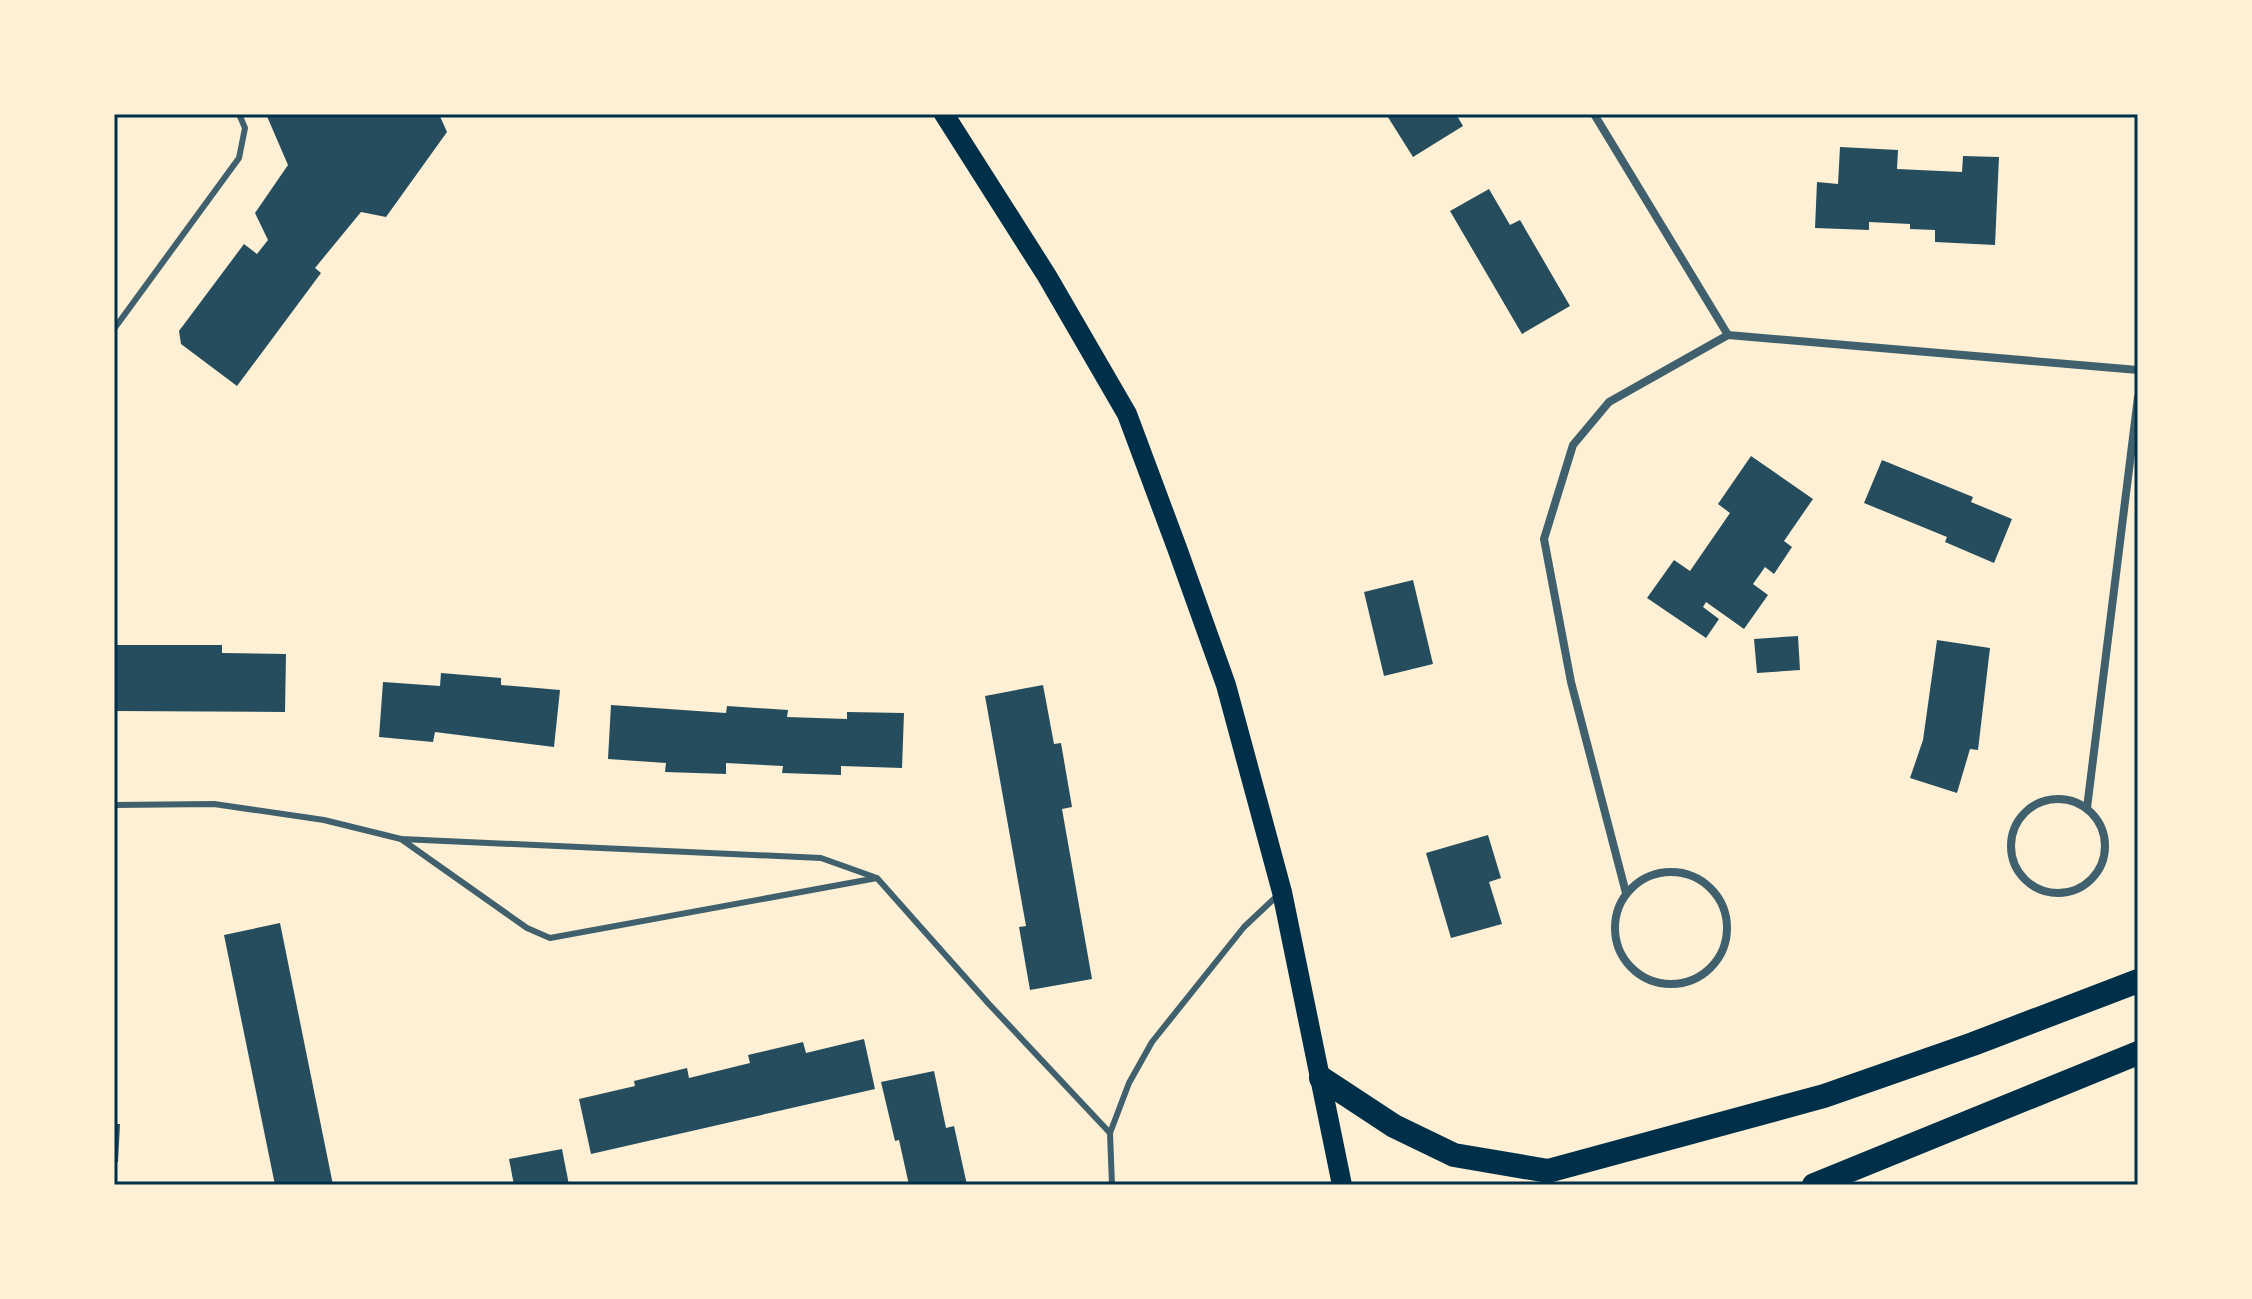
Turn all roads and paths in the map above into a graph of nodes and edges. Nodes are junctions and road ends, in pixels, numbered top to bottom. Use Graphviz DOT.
graph roads {
  1 [pos="239,114"];
  2 [pos="944,114"];
  3 [pos="1594,114"];
  4 [pos="114,329"];
  5 [pos="1728,335"];
  6 [pos="2138,370"];
  7 [pos="2138,397"];
  8 [pos="114,805"];
  9 [pos="2087,808"];
  10 [pos="401,839"];
  11 [pos="877,878"];
  12 [pos="1282,892"];
  13 [pos="1626,893"];
  14 [pos="2138,981"];
  15 [pos="2138,1053"];
  16 [pos="1321,1078"];
  17 [pos="1110,1133"];
  18 [pos="1538,1178"];
  19 [pos="1112,1185"];
  20 [pos="1342,1185"];
  21 [pos="1814,1185"];
  1 -- 4 [label="lane"];
  2 -- 12 [label="main road"];
  3 -- 5 [label="street"];
  5 -- 6 [label="street"];
  5 -- 13 [label="street"];
  7 -- 9 [label="street"];
  8 -- 10 [label="lane"];
  9 -- 9 [label="street"];
  10 -- 11 [label="lane"];
  10 -- 11 [label="lane"];
  11 -- 17 [label="lane"];
  12 -- 16 [label="main road"];
  12 -- 17 [label="lane"];
  13 -- 13 [label="street"];
  14 -- 18 [label="highway"];
  15 -- 21 [label="highway"];
  16 -- 18 [label="highway"];
  16 -- 20 [label="main road"];
  17 -- 19 [label="lane"];
}
